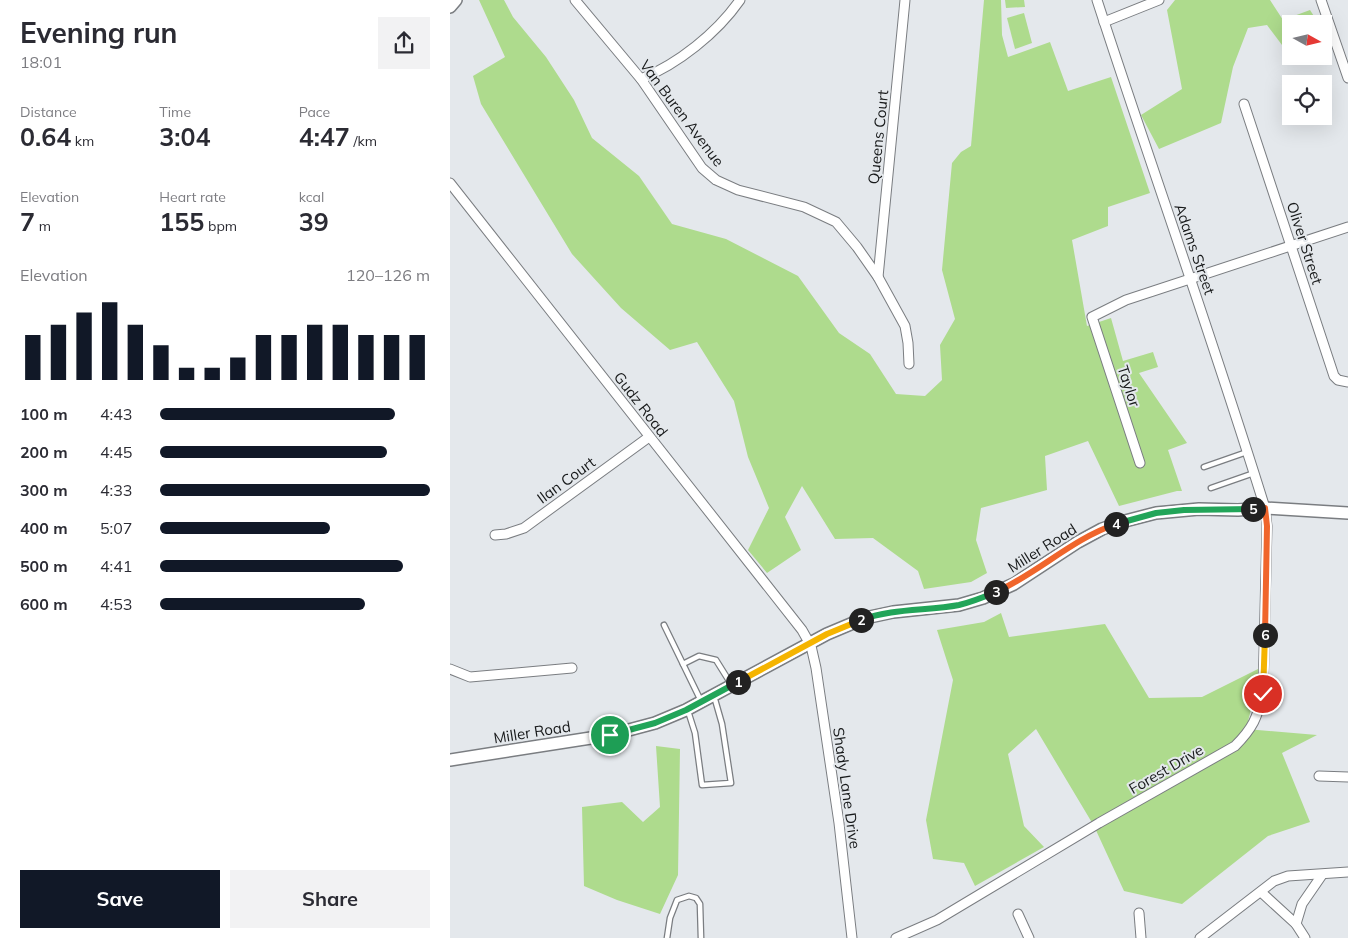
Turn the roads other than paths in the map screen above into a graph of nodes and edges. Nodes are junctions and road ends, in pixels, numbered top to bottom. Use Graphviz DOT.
graph roads {
  1 [pos="456,0"];
  2 [pos="575,0"];
  3 [pos="740,0"];
  4 [pos="905,0"];
  5 [pos="1097,0"];
  6 [pos="1159,0"];
  7 [pos="1321,0"];
  8 [pos="450,7"];
  9 [pos="1104,22"];
  10 [pos="1348,78"];
  11 [pos="641,79"];
  12 [pos="1244,104"];
  13 [pos="450,184"];
  14 [pos="1348,227"];
  15 [pos="1291,246"];
  16 [pos="878,277"];
  17 [pos="1192,278"];
  18 [pos="909,364"];
  19 [pos="1348,382"];
  20 [pos="649,437"];
  21 [pos="1247,452"];
  22 [pos="1140,463"];
  23 [pos="1204,467"];
  24 [pos="1254,473"];
  25 [pos="1211,488"];
  26 [pos="1265,508"];
  27 [pos="1348,513"];
  28 [pos="495,535"];
  29 [pos="664,625"];
  30 [pos="809,643"];
  31 [pos="683,664"];
  32 [pos="572,668"];
  33 [pos="450,669"];
  34 [pos="732,685"];
  35 [pos="713,695"];
  36 [pos="701,702"];
  37 [pos="688,709"];
  38 [pos="450,760"];
  39 [pos="1319,776"];
  40 [pos="1348,777"];
  41 [pos="1348,872"];
  42 [pos="1322,875"];
  43 [pos="1261,892"];
  44 [pos="1139,913"];
  45 [pos="1018,914"];
  46 [pos="1296,924"];
  47 [pos="667,938"];
  48 [pos="701,938"];
  49 [pos="852,938"];
  50 [pos="896,938"];
  51 [pos="1029,938"];
  52 [pos="1141,938"];
  53 [pos="1200,938"];
  54 [pos="1305,938"];
  1 -- 8 [label="street"];
  2 -- 11 [label="street, Van Buren Avenue"];
  3 -- 11 [label="street"];
  4 -- 16 [label="street, Queens Court"];
  5 -- 9 [label="street, Adams Street"];
  6 -- 9 [label="street"];
  7 -- 10 [label="street"];
  9 -- 17 [label="street, Adams Street"];
  11 -- 16 [label="street, Van Buren Avenue"];
  12 -- 15 [label="street, Oliver Street"];
  13 -- 20 [label="street, Gudz Road"];
  14 -- 15 [label="street"];
  15 -- 17 [label="street"];
  15 -- 19 [label="street, Oliver Street"];
  16 -- 18 [label="street, Van Buren Avenue"];
  17 -- 21 [label="street, Adams Street"];
  17 -- 22 [label="street, Taylor"];
  20 -- 28 [label="street, Ilan Court"];
  20 -- 30 [label="street, Gudz Road"];
  21 -- 23 [label="lane"];
  21 -- 24 [label="street, Adams Street"];
  24 -- 25 [label="lane"];
  24 -- 26 [label="street, Adams Street"];
  26 -- 27 [label="street, Miller Road"];
  26 -- 30 [label="street, Miller Road"];
  26 -- 50 [label="street, Forest Drive"];
  29 -- 31 [label="lane"];
  30 -- 34 [label="street, Miller Road"];
  30 -- 49 [label="street, Shady Lane Drive"];
  31 -- 34 [label="lane"];
  31 -- 36 [label="lane"];
  32 -- 33 [label="street"];
  34 -- 35 [label="street, Miller Road"];
  35 -- 36 [label="street, Miller Road"];
  35 -- 37 [label="lane"];
  36 -- 37 [label="street, Miller Road"];
  37 -- 38 [label="street, Miller Road"];
  39 -- 40 [label="street"];
  41 -- 42 [label="street"];
  42 -- 43 [label="street"];
  42 -- 46 [label="street"];
  43 -- 46 [label="street"];
  43 -- 53 [label="street"];
  44 -- 52 [label="street"];
  45 -- 51 [label="street"];
  46 -- 54 [label="street"];
  47 -- 48 [label="lane"];
}
